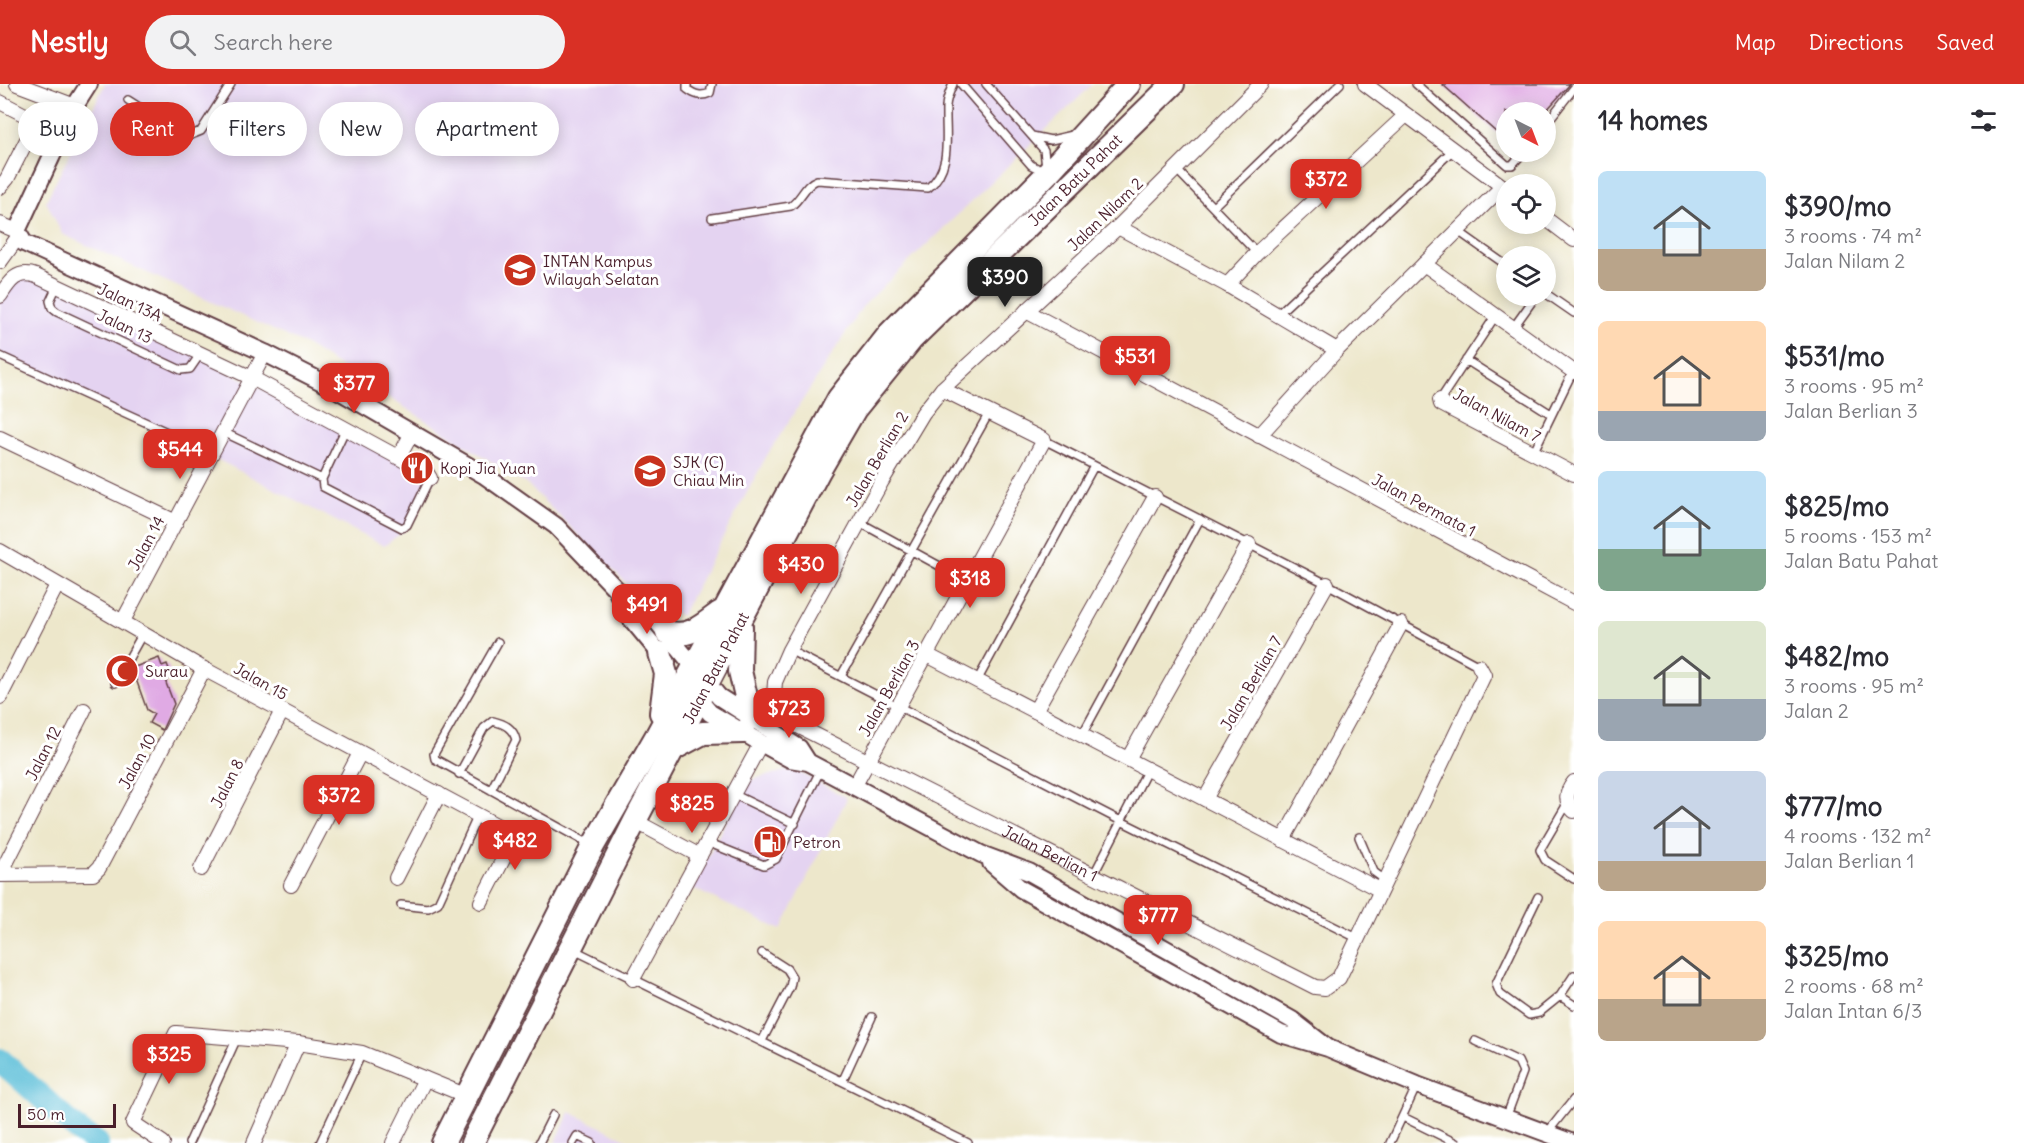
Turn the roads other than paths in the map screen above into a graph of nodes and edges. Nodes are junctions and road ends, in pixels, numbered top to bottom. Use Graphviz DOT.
graph roads {
  1 [pos="88,84"];
  2 [pos="231,84"];
  3 [pos="687,84"];
  4 [pos="712,84"];
  5 [pos="953,84"];
  6 [pos="961,84"];
  7 [pos="986,84"];
  8 [pos="1129,84"];
  9 [pos="1173,84"];
  10 [pos="1261,84"];
  11 [pos="1340,84"];
  12 [pos="1365,84"];
  13 [pos="1416,84"];
  14 [pos="23,85"];
  15 [pos="1574,88"];
  16 [pos="128,100"];
  17 [pos="0,102"];
  18 [pos="65,102"];
  19 [pos="77,102"];
  20 [pos="1556,110"];
  21 [pos="1406,115"];
  22 [pos="1084,133"];
  23 [pos="1032,136"];
  24 [pos="1453,150"];
  25 [pos="1496,155"];
  26 [pos="53,156"];
  27 [pos="1093,164"];
  28 [pos="1176,169"];
  29 [pos="1047,174"];
  30 [pos="1496,182"];
  31 [pos="0,187"];
  32 [pos="1496,195"];
  33 [pos="1213,207"];
  34 [pos="1040,216"];
  35 [pos="712,218"];
  36 [pos="0,224"];
  37 [pos="1556,226"];
  38 [pos="1118,227"];
  39 [pos="1458,231"];
  40 [pos="18,234"];
  41 [pos="1574,240"];
  42 [pos="1257,253"];
  43 [pos="1496,258"];
  44 [pos="0,262"];
  45 [pos="1424,264"];
  46 [pos="1227,285"];
  47 [pos="57,286"];
  48 [pos="0,296"];
  49 [pos="1556,301"];
  50 [pos="1529,306"];
  51 [pos="1026,310"];
  52 [pos="1574,314"];
  53 [pos="1277,315"];
  54 [pos="1496,315"];
  55 [pos="1514,328"];
  56 [pos="1337,350"];
  57 [pos="201,353"];
  58 [pos="266,353"];
  59 [pos="0,356"];
  60 [pos="1466,360"];
  61 [pos="1574,371"];
  62 [pos="252,378"];
  63 [pos="942,389"];
  64 [pos="1440,400"];
  65 [pos="989,413"];
  66 [pos="1551,414"];
  67 [pos="346,428"];
  68 [pos="223,432"];
  69 [pos="412,433"];
  70 [pos="1259,436"];
  71 [pos="0,438"];
  72 [pos="1044,440"];
  73 [pos="213,453"];
  74 [pos="1533,453"];
  75 [pos="399,457"];
  76 [pos="1094,466"];
  77 [pos="1574,474"];
  78 [pos="322,478"];
  79 [pos="430,478"];
  80 [pos="1155,497"];
  81 [pos="1200,519"];
  82 [pos="176,522"];
  83 [pos="859,522"];
  84 [pos="1249,544"];
  85 [pos="0,551"];
  86 [pos="912,551"];
  87 [pos="967,581"];
  88 [pos="1327,584"];
  89 [pos="57,585"];
  90 [pos="1574,603"];
  91 [pos="732,615"];
  92 [pos="123,621"];
  93 [pos="1401,624"];
  94 [pos="143,633"];
  95 [pos="498,642"];
  96 [pos="664,643"];
  97 [pos="789,650"];
  98 [pos="927,655"];
  99 [pos="1479,666"];
  100 [pos="204,669"];
  101 [pos="688,674"];
  102 [pos="841,676"];
  103 [pos="977,681"];
  104 [pos="115,683"];
  105 [pos="703,691"];
  106 [pos="0,697"];
  107 [pos="899,706"];
  108 [pos="84,710"];
  109 [pos="282,711"];
  110 [pos="1035,711"];
  111 [pos="751,731"];
  112 [pos="1082,735"];
  113 [pos="665,742"];
  114 [pos="360,753"];
  115 [pos="1128,759"];
  116 [pos="868,762"];
  117 [pos="814,765"];
  118 [pos="1148,769"];
  119 [pos="459,774"];
  120 [pos="1574,782"];
  121 [pos="854,787"];
  122 [pos="491,790"];
  123 [pos="439,794"];
  124 [pos="733,794"];
  125 [pos="1204,799"];
  126 [pos="1571,807"];
  127 [pos="478,815"];
  128 [pos="1121,821"];
  129 [pos="795,824"];
  130 [pos="644,826"];
  131 [pos="1359,837"];
  132 [pos="1283,840"];
  133 [pos="707,843"];
  134 [pos="593,846"];
  135 [pos="700,856"];
  136 [pos="201,869"];
  137 [pos="1094,874"];
  138 [pos="0,875"];
  139 [pos="396,878"];
  140 [pos="1574,879"];
  141 [pos="291,885"];
  142 [pos="1382,885"];
  143 [pos="1538,897"];
  144 [pos="481,902"];
  145 [pos="401,905"];
  146 [pos="1358,938"];
  147 [pos="570,948"];
  148 [pos="762,953"];
  149 [pos="1574,975"];
  150 [pos="633,979"];
  151 [pos="1560,996"];
  152 [pos="1574,1005"];
  153 [pos="872,1017"];
  154 [pos="237,1038"];
  155 [pos="762,1041"];
  156 [pos="1475,1041"];
  157 [pos="298,1043"];
  158 [pos="362,1053"];
  159 [pos="425,1079"];
  160 [pos="843,1080"];
  161 [pos="1417,1085"];
  162 [pos="467,1096"];
  163 [pos="1574,1099"];
  164 [pos="553,1115"];
  165 [pos="1403,1117"];
  166 [pos="1505,1118"];
  167 [pos="1547,1133"];
  168 [pos="163,1143"];
  169 [pos="189,1143"];
  170 [pos="254,1143"];
  171 [pos="320,1143"];
  172 [pos="393,1143"];
  173 [pos="443,1143"];
  174 [pos="472,1143"];
  175 [pos="539,1143"];
  176 [pos="573,1143"];
  177 [pos="592,1143"];
  178 [pos="968,1143"];
  179 [pos="1390,1143"];
  180 [pos="1456,1143"];
  181 [pos="1573,1143"];
  1 -- 19 [label="street"];
  2 -- 16 [label="lane"];
  3 -- 4 [label="lane"];
  5 -- 35 [label="lane"];
  6 -- 29 [label="lane"];
  7 -- 23 [label="lane"];
  8 -- 22 [label="highway, Jalan Batu Pahat"];
  9 -- 27 [label="highway, Jalan Batu Pahat"];
  10 -- 28 [label="street, Jalan Nilam 2"];
  11 -- 33 [label="lane"];
  12 -- 21 [label="street"];
  13 -- 25 [label="lane"];
  14 -- 18 [label="street"];
  15 -- 20 [label="lane"];
  17 -- 31 [label="street"];
  21 -- 24 [label="street"];
  21 -- 42 [label="street"];
  22 -- 23 [label="lane"];
  22 -- 29 [label="highway, Jalan Batu Pahat"];
  23 -- 29 [label="lane"];
  24 -- 30 [label="street"];
  24 -- 53 [label="lane"];
  26 -- 40 [label="street"];
  27 -- 29 [label="highway"];
  27 -- 34 [label="highway, Jalan Batu Pahat"];
  28 -- 33 [label="lane"];
  28 -- 38 [label="street, Jalan Nilam 2"];
  29 -- 34 [label="highway"];
  29 -- 91 [label="highway, Jalan Batu Pahat"];
  32 -- 39 [label="street"];
  33 -- 42 [label="lane"];
  34 -- 91 [label="highway, Jalan Batu Pahat"];
  36 -- 40 [label="street"];
  37 -- 41 [label="street"];
  38 -- 46 [label="street"];
  38 -- 51 [label="street, Jalan Nilam 2"];
  39 -- 43 [label="lane"];
  39 -- 45 [label="street"];
  40 -- 44 [label="street"];
  40 -- 58 [label="street"];
  42 -- 46 [label="street"];
  45 -- 54 [label="street"];
  45 -- 56 [label="street"];
  46 -- 53 [label="street"];
  47 -- 48 [label="street, Jalan 13A"];
  47 -- 57 [label="street, Jalan 13A"];
  47 -- 57 [label="lane, Jalan 13"];
  49 -- 52 [label="lane"];
  50 -- 55 [label="lane"];
  51 -- 63 [label="street, Jalan Nilam 2"];
  51 -- 70 [label="street, Jalan Permata 1"];
  53 -- 56 [label="street"];
  54 -- 55 [label="street"];
  54 -- 60 [label="lane"];
  55 -- 61 [label="street"];
  56 -- 70 [label="street"];
  57 -- 62 [label="street, Jalan 13A"];
  58 -- 62 [label="street, Jalan 14"];
  58 -- 69 [label="street"];
  59 -- 73 [label="lane"];
  60 -- 64 [label="lane"];
  60 -- 66 [label="lane"];
  61 -- 66 [label="lane"];
  62 -- 67 [label="street"];
  62 -- 68 [label="street, Jalan 14"];
  63 -- 65 [label="street"];
  63 -- 83 [label="street, Jalan Berlian 2"];
  64 -- 74 [label="street, Jalan Nilam 7"];
  65 -- 72 [label="street"];
  65 -- 86 [label="lane"];
  66 -- 74 [label="lane"];
  67 -- 75 [label="street"];
  67 -- 78 [label="lane"];
  68 -- 73 [label="street, Jalan 14"];
  68 -- 78 [label="lane"];
  69 -- 75 [label="street"];
  69 -- 96 [label="street"];
  70 -- 90 [label="street, Jalan Permata 1"];
  71 -- 82 [label="street"];
  72 -- 76 [label="lane"];
  72 -- 87 [label="street, Jalan Berlian 3"];
  73 -- 82 [label="street, Jalan 14"];
  74 -- 77 [label="street, Jalan Nilam 7"];
  75 -- 79 [label="street"];
  76 -- 80 [label="lane"];
  76 -- 103 [label="lane"];
  78 -- 79 [label="lane"];
  80 -- 81 [label="lane"];
  80 -- 110 [label="street"];
  81 -- 84 [label="lane"];
  81 -- 112 [label="lane"];
  82 -- 92 [label="street, Jalan 14"];
  83 -- 86 [label="lane"];
  83 -- 97 [label="street, Jalan Berlian 2"];
  84 -- 88 [label="lane"];
  84 -- 115 [label="street"];
  85 -- 89 [label="street, Jalan 15"];
  86 -- 87 [label="lane"];
  86 -- 102 [label="lane"];
  87 -- 98 [label="street, Jalan Berlian 3"];
  88 -- 93 [label="lane"];
  88 -- 125 [label="street, Jalan Berlian 7"];
  89 -- 92 [label="street, Jalan 15"];
  89 -- 106 [label="street"];
  91 -- 96 [label="highway"];
  91 -- 101 [label="highway, Jalan Batu Pahat"];
  91 -- 105 [label="highway, Jalan Batu Pahat"];
  91 -- 111 [label="highway"];
  92 -- 94 [label="street, Jalan 15"];
  93 -- 99 [label="lane"];
  93 -- 132 [label="street"];
  94 -- 100 [label="street, Jalan 15"];
  94 -- 104 [label="lane"];
  95 -- 119 [label="lane"];
  96 -- 101 [label="street"];
  96 -- 113 [label="highway"];
  97 -- 102 [label="lane"];
  97 -- 116 [label="street, Jalan Berlian 2"];
  98 -- 103 [label="street"];
  98 -- 107 [label="street, Jalan Berlian 3"];
  99 -- 142 [label="street, Jalan Berlian 1"];
  100 -- 109 [label="street, Jalan 15"];
  100 -- 138 [label="street, Jalan 10"];
  101 -- 105 [label="street"];
  101 -- 113 [label="highway, Jalan Batu Pahat"];
  102 -- 107 [label="lane"];
  103 -- 110 [label="street"];
  105 -- 111 [label="street"];
  105 -- 113 [label="highway, Jalan Batu Pahat"];
  107 -- 116 [label="street, Jalan Berlian 3"];
  107 -- 128 [label="lane"];
  108 -- 138 [label="street, Jalan 12"];
  109 -- 114 [label="street, Jalan 15"];
  109 -- 136 [label="street, Jalan 8"];
  110 -- 112 [label="street"];
  111 -- 113 [label="highway"];
  111 -- 117 [label="street"];
  111 -- 117 [label="street"];
  111 -- 124 [label="street"];
  112 -- 115 [label="street"];
  113 -- 130 [label="highway, Jalan Batu Pahat"];
  113 -- 134 [label="highway, Jalan Batu Pahat"];
  114 -- 123 [label="street, Jalan 15"];
  114 -- 141 [label="street"];
  115 -- 118 [label="street"];
  116 -- 121 [label="street, Jalan Berlian 3"];
  116 -- 137 [label="street, Jalan Berlian 1"];
  117 -- 121 [label="street"];
  117 -- 129 [label="lane"];
  118 -- 125 [label="street"];
  118 -- 128 [label="lane"];
  119 -- 122 [label="lane"];
  119 -- 122 [label="lane"];
  120 -- 126 [label="street"];
  121 -- 161 [label="street"];
  122 -- 134 [label="lane"];
  123 -- 127 [label="street, Jalan 15"];
  123 -- 139 [label="street"];
  124 -- 129 [label="lane"];
  124 -- 133 [label="street"];
  125 -- 132 [label="street"];
  126 -- 140 [label="lane"];
  127 -- 144 [label="street, Jalan 15"];
  127 -- 145 [label="lane"];
  128 -- 137 [label="lane"];
  128 -- 146 [label="lane"];
  129 -- 133 [label="lane"];
  130 -- 135 [label="street"];
  130 -- 147 [label="highway, Jalan Batu Pahat"];
  131 -- 142 [label="lane"];
  132 -- 142 [label="street"];
  133 -- 135 [label="street"];
  134 -- 162 [label="highway, Jalan Batu Pahat"];
  135 -- 150 [label="street"];
  137 -- 146 [label="street, Jalan Berlian 1"];
  142 -- 146 [label="street, Jalan Berlian 1"];
  143 -- 151 [label="lane"];
  147 -- 150 [label="lane"];
  147 -- 174 [label="highway, Jalan Batu Pahat"];
  148 -- 155 [label="lane"];
  149 -- 151 [label="lane"];
  150 -- 155 [label="lane"];
  151 -- 152 [label="lane"];
  153 -- 160 [label="lane"];
  154 -- 157 [label="street"];
  154 -- 168 [label="street"];
  154 -- 169 [label="lane"];
  155 -- 160 [label="lane"];
  156 -- 166 [label="lane"];
  157 -- 158 [label="street"];
  157 -- 170 [label="street"];
  158 -- 159 [label="street"];
  158 -- 171 [label="lane"];
  159 -- 162 [label="street"];
  159 -- 172 [label="street"];
  160 -- 178 [label="lane"];
  161 -- 165 [label="lane"];
  161 -- 166 [label="street"];
  162 -- 173 [label="highway, Jalan Batu Pahat"];
  163 -- 167 [label="lane"];
  164 -- 175 [label="lane"];
  165 -- 179 [label="lane"];
  165 -- 180 [label="lane"];
  166 -- 167 [label="street"];
  167 -- 181 [label="street"];
  176 -- 177 [label="lane"];
}
